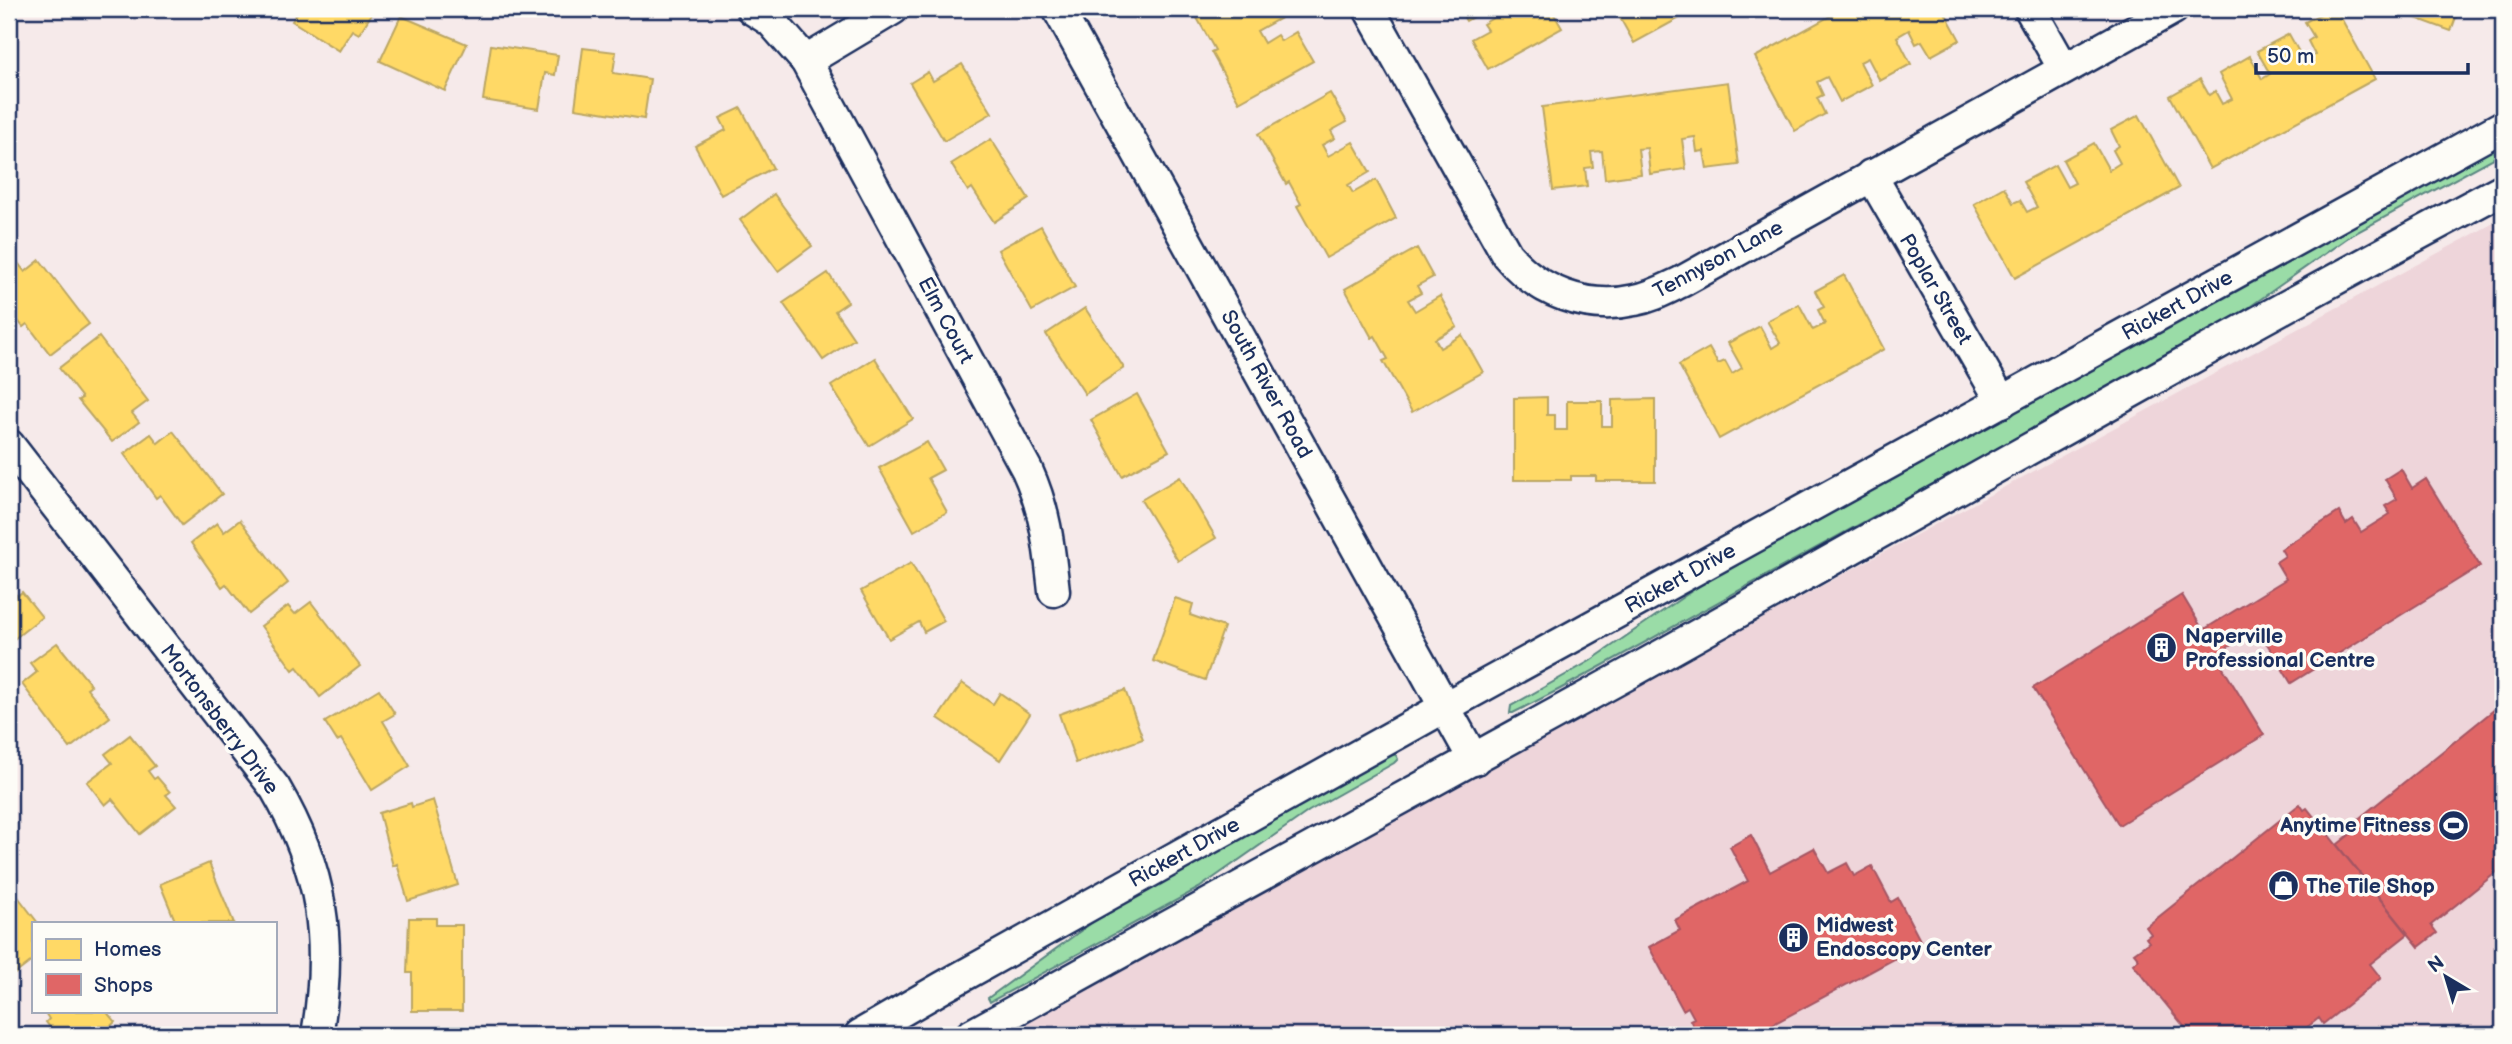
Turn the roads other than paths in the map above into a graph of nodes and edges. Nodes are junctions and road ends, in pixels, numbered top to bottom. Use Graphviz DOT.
graph roads {
  1 [pos="752,9"];
  2 [pos="893,9"];
  3 [pos="1058,9"];
  4 [pos="1369,9"];
  5 [pos="2030,9"];
  6 [pos="2173,9"];
  7 [pos="806,61"];
  8 [pos="2063,69"];
  9 [pos="2503,126"];
  10 [pos="1871,175"];
  11 [pos="2503,190"];
  12 [pos="2002,402"];
  13 [pos="9,445"];
  14 [pos="1054,591"];
  15 [pos="1445,707"];
  16 [pos="1474,760"];
  17 [pos="317,1035"];
  18 [pos="860,1035"];
  19 [pos="971,1035"];
  1 -- 7 [label="street, Elm Court"];
  2 -- 7 [label="street"];
  3 -- 15 [label="street, South River Road"];
  4 -- 10 [label="street, Tennyson Lane"];
  5 -- 8 [label="street"];
  6 -- 8 [label="street, Tennyson Lane"];
  7 -- 14 [label="street, Elm Court"];
  8 -- 10 [label="street, Tennyson Lane"];
  9 -- 12 [label="street, Rickert Drive"];
  10 -- 12 [label="street, Poplar Street"];
  11 -- 16 [label="street"];
  12 -- 15 [label="street, Rickert Drive"];
  13 -- 17 [label="street, Mortonsberry Drive"];
  15 -- 16 [label="street, South River Road"];
  15 -- 18 [label="street, Rickert Drive"];
  16 -- 19 [label="street"];
}
